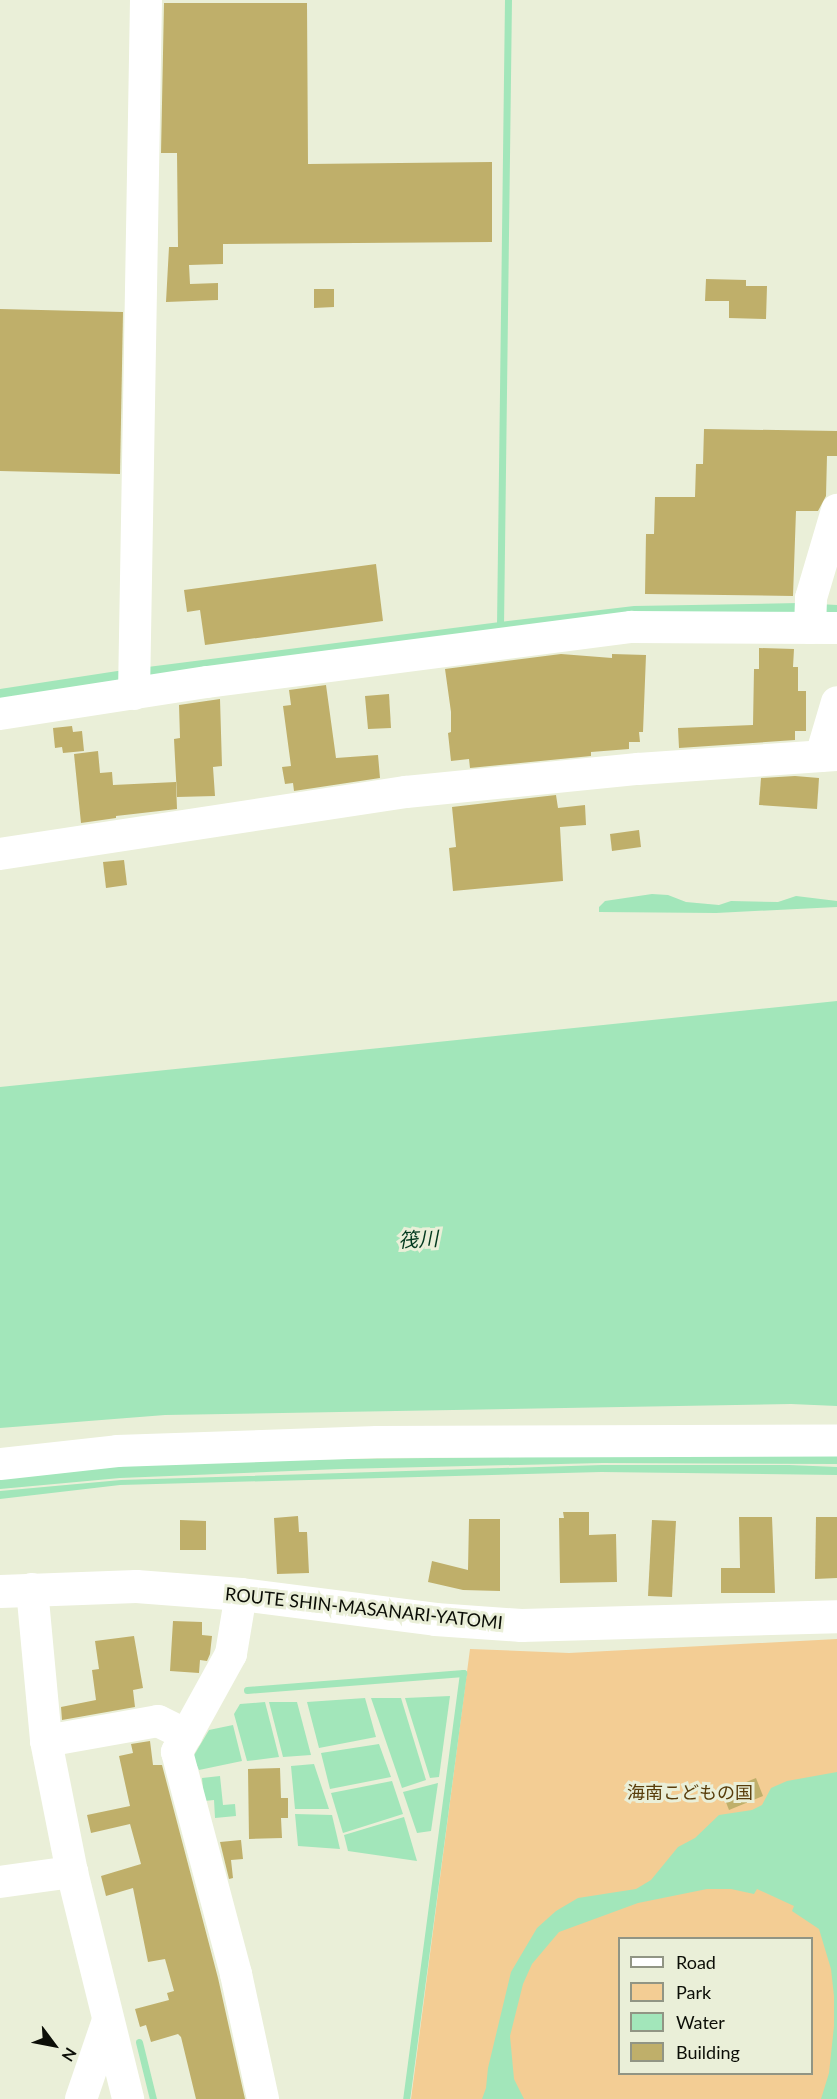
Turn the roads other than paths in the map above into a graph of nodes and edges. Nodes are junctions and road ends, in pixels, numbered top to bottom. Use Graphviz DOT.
graph roads {
  1 [pos="146,0"];
  2 [pos="837,510"];
  3 [pos="817,619"];
  4 [pos="133,683"];
  5 [pos="837,702"];
  6 [pos="0,714"];
  7 [pos="829,755"];
  8 [pos="0,854"];
  9 [pos="837,1440"];
  10 [pos="0,1464"];
  11 [pos="16,1590"];
  12 [pos="241,1594"];
  13 [pos="837,1616"];
  14 [pos="187,1735"];
  15 [pos="46,1741"];
  16 [pos="72,1872"];
  17 [pos="0,1882"];
  18 [pos="108,2020"];
  19 [pos="81,2099"];
  20 [pos="128,2099"];
  21 [pos="263,2099"];
  1 -- 4 [label="street"];
  2 -- 3 [label="street"];
  3 -- 4 [label="street"];
  4 -- 6 [label="street"];
  5 -- 7 [label="street"];
  7 -- 8 [label="street"];
  9 -- 10 [label="street"];
  11 -- 12 [label="main road, ROUTE SHIN-MASANARI-YATOMI"];
  11 -- 15 [label="street"];
  12 -- 13 [label="main road, ROUTE SHIN-MASANARI-YATOMI"];
  12 -- 14 [label="street"];
  14 -- 15 [label="street"];
  14 -- 21 [label="street"];
  15 -- 16 [label="street"];
  16 -- 17 [label="street"];
  16 -- 18 [label="street"];
  18 -- 19 [label="street"];
  18 -- 20 [label="street"];
}
